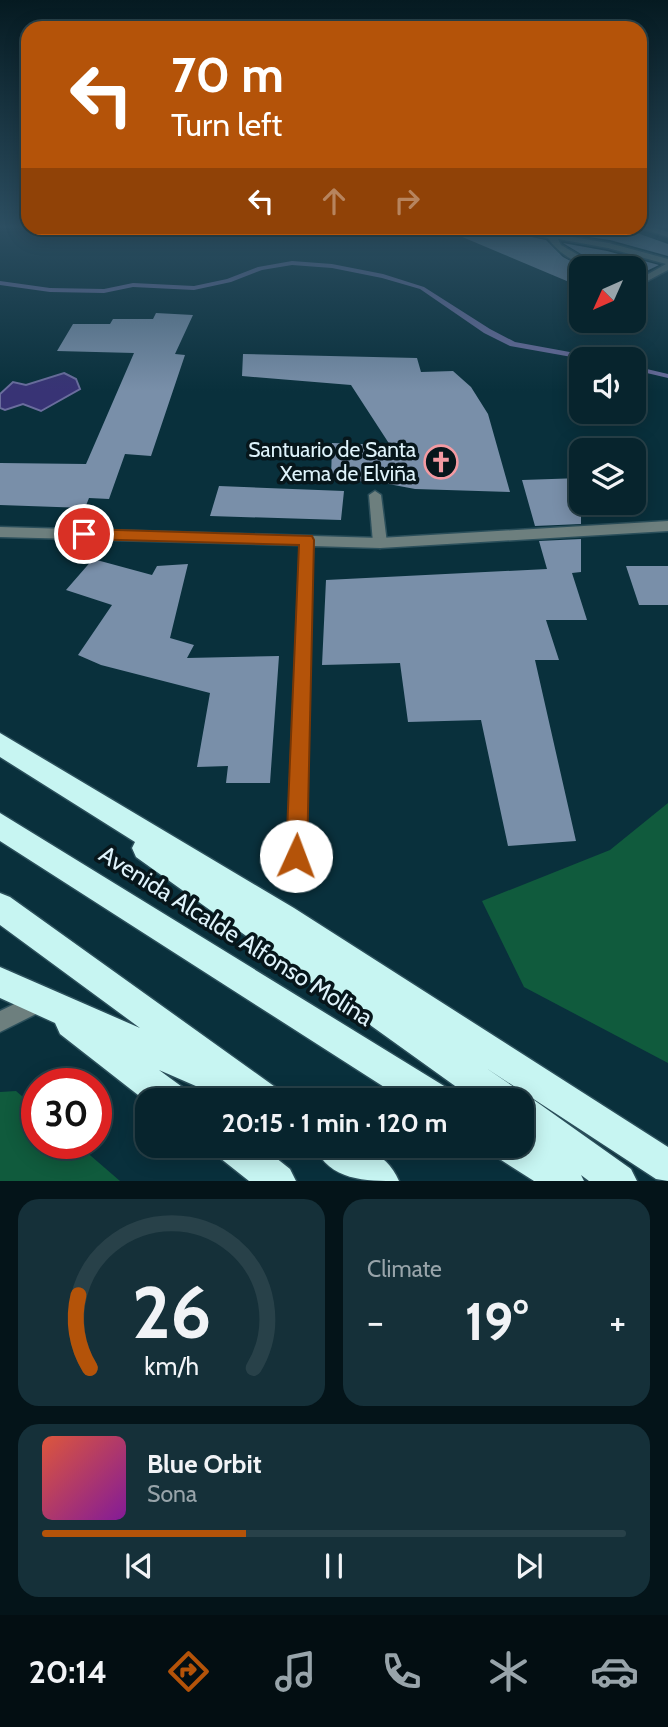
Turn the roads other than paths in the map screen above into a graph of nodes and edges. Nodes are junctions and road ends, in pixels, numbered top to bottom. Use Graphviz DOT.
graph roads {
  1 [pos="374,495"];
  2 [pos="668,526"];
  3 [pos="0,532"];
  4 [pos="307,540"];
  5 [pos="380,543"];
  6 [pos="0,745"];
  7 [pos="0,826"];
  8 [pos="296,856"];
  9 [pos="6,911"];
  10 [pos="0,982"];
  11 [pos="41,1000"];
  12 [pos="0,1022"];
  13 [pos="156,1088"];
  14 [pos="237,1088"];
  15 [pos="248,1088"];
  16 [pos="416,1088"];
  17 [pos="487,1088"];
  18 [pos="534,1121"];
  19 [pos="248,1158"];
  20 [pos="348,1158"];
  21 [pos="529,1158"];
  22 [pos="668,1167"];
  23 [pos="278,1181"];
  24 [pos="381,1181"];
  25 [pos="566,1181"];
  26 [pos="619,1181"];
  1 -- 5 [label="street"];
  2 -- 5 [label="street"];
  3 -- 4 [label="street"];
  4 -- 5 [label="street"];
  4 -- 8 [label="street"];
  6 -- 17 [label="highway"];
  6 -- 22 [label="highway"];
  7 -- 16 [label="highway, Avenida Alcalde Alfonso Molina"];
  9 -- 15 [label="highway"];
  10 -- 11 [label="highway"];
  11 -- 12 [label="street"];
  11 -- 13 [label="highway"];
  11 -- 14 [label="highway"];
  18 -- 26 [label="highway"];
  19 -- 23 [label="highway"];
  20 -- 24 [label="highway"];
  21 -- 25 [label="highway"];
}
